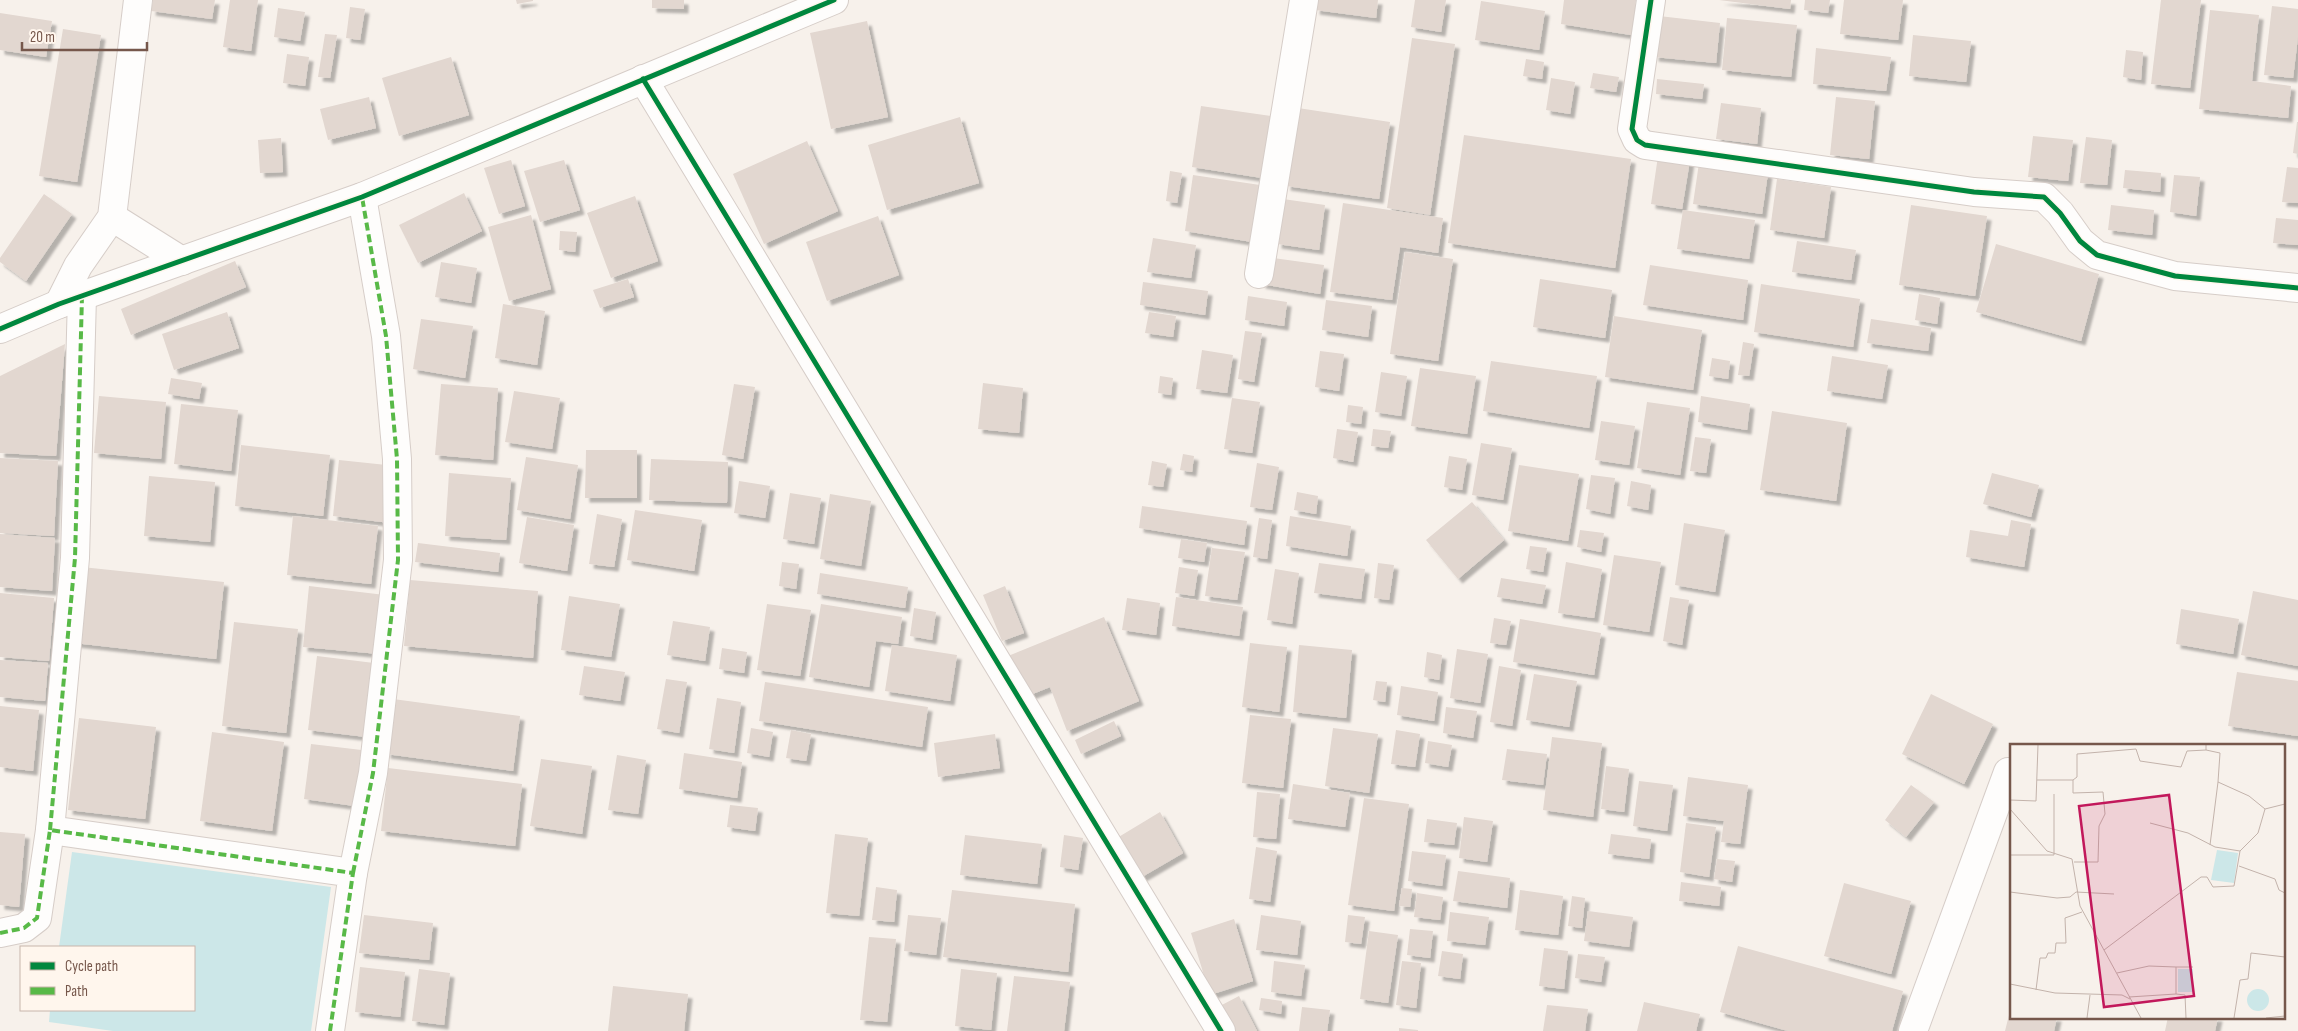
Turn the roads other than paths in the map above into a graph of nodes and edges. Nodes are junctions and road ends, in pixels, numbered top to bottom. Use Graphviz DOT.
graph roads {
  1 [pos="138,0"];
  2 [pos="834,0"];
  3 [pos="1304,0"];
  4 [pos="1651,0"];
  5 [pos="643,79"];
  6 [pos="362,197"];
  7 [pos="112,217"];
  8 [pos="182,260"];
  9 [pos="1259,274"];
  10 [pos="2298,288"];
  11 [pos="70,300"];
  12 [pos="0,329"];
  13 [pos="2008,772"];
  14 [pos="50,830"];
  15 [pos="353,873"];
  16 [pos="0,933"];
  17 [pos="330,1031"];
  18 [pos="1221,1031"];
  19 [pos="1914,1031"];
  1 -- 7 [label="street"];
  2 -- 5 [label="street"];
  3 -- 9 [label="street"];
  4 -- 10 [label="street"];
  5 -- 6 [label="street"];
  5 -- 18 [label="street"];
  6 -- 8 [label="street"];
  6 -- 15 [label="street"];
  7 -- 8 [label="street"];
  7 -- 11 [label="street"];
  8 -- 11 [label="street"];
  11 -- 12 [label="street"];
  11 -- 14 [label="street"];
  13 -- 19 [label="street"];
  14 -- 15 [label="street"];
  14 -- 16 [label="street"];
  15 -- 17 [label="street"];
}
